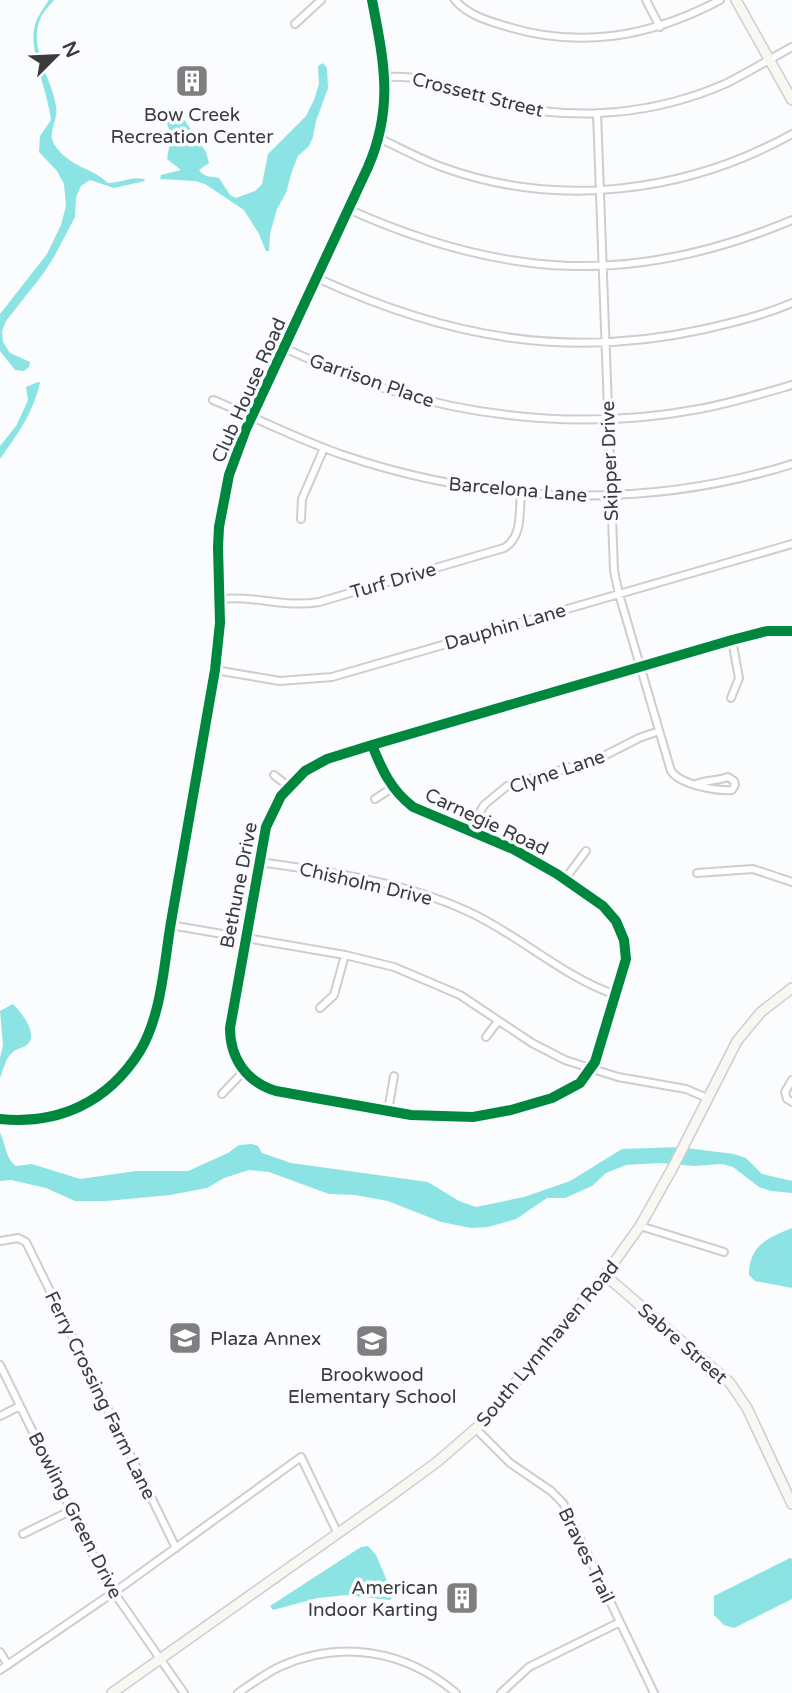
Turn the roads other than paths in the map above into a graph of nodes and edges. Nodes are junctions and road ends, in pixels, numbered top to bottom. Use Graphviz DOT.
graph roads {
  1 [pos="321,0"];
  2 [pos="372,0"];
  3 [pos="455,0"];
  4 [pos="646,0"];
  5 [pos="720,0"];
  6 [pos="736,0"];
  7 [pos="295,23"];
  8 [pos="660,27"];
  9 [pos="792,47"];
  10 [pos="769,60"];
  11 [pos="386,77"];
  12 [pos="792,100"];
  13 [pos="597,113"];
  14 [pos="792,134"];
  15 [pos="379,138"];
  16 [pos="599,190"];
  17 [pos="348,209"];
  18 [pos="792,220"];
  19 [pos="602,267"];
  20 [pos="317,278"];
  21 [pos="792,303"];
  22 [pos="605,343"];
  23 [pos="284,348"];
  24 [pos="792,385"];
  25 [pos="213,400"];
  26 [pos="253,416"];
  27 [pos="608,419"];
  28 [pos="324,448"];
  29 [pos="792,464"];
  30 [pos="521,493"];
  31 [pos="610,495"];
  32 [pos="300,519"];
  33 [pos="792,544"];
  34 [pos="618,594"];
  35 [pos="220,599"];
  36 [pos="792,631"];
  37 [pos="732,640"];
  38 [pos="641,667"];
  39 [pos="215,670"];
  40 [pos="731,698"];
  41 [pos="659,731"];
  42 [pos="372,745"];
  43 [pos="274,775"];
  44 [pos="696,784"];
  45 [pos="288,786"];
  46 [pos="392,788"];
  47 [pos="375,799"];
  48 [pos="470,830"];
  49 [pos="586,851"];
  50 [pos="259,862"];
  51 [pos="697,873"];
  52 [pos="565,879"];
  53 [pos="792,882"];
  54 [pos="170,925"];
  55 [pos="246,938"];
  56 [pos="345,955"];
  57 [pos="792,988"];
  58 [pos="616,995"];
  59 [pos="320,1008"];
  60 [pos="498,1021"];
  61 [pos="486,1037"];
  62 [pos="592,1070"];
  63 [pos="244,1071"];
  64 [pos="394,1076"];
  65 [pos="792,1080"];
  66 [pos="222,1094"];
  67 [pos="707,1098"];
  68 [pos="792,1102"];
  69 [pos="388,1111"];
  70 [pos="0,1119"];
  71 [pos="640,1226"];
  72 [pos="0,1241"];
  73 [pos="724,1252"];
  74 [pos="605,1275"];
  75 [pos="0,1365"];
  76 [pos="20,1406"];
  77 [pos="0,1416"];
  78 [pos="476,1429"];
  79 [pos="791,1499"];
  80 [pos="72,1510"];
  81 [pos="23,1534"];
  82 [pos="338,1534"];
  83 [pos="176,1548"];
  84 [pos="113,1594"];
  85 [pos="620,1622"];
  86 [pos="0,1652"];
  87 [pos="160,1660"];
  88 [pos="8,1665"];
  89 [pos="0,1670"];
  90 [pos="112,1693"];
  91 [pos="184,1693"];
  92 [pos="238,1693"];
  93 [pos="456,1693"];
  94 [pos="501,1693"];
  95 [pos="654,1693"];
  1 -- 7 [label="street"];
  2 -- 11 [label="street, Club House Road"];
  3 -- 8 [label="street"];
  4 -- 8 [label="street"];
  5 -- 8 [label="street"];
  6 -- 10 [label="street"];
  9 -- 10 [label="street, Crossett Street"];
  10 -- 12 [label="street"];
  10 -- 13 [label="street, Crossett Street"];
  11 -- 13 [label="street, Crossett Street"];
  11 -- 15 [label="street, Club House Road"];
  13 -- 16 [label="street, Skipper Drive"];
  14 -- 16 [label="street"];
  15 -- 16 [label="street"];
  15 -- 17 [label="street, Club House Road"];
  16 -- 19 [label="street, Skipper Drive"];
  17 -- 19 [label="street"];
  17 -- 20 [label="street, Club House Road"];
  18 -- 19 [label="street"];
  19 -- 22 [label="street, Skipper Drive"];
  20 -- 22 [label="street"];
  20 -- 23 [label="street, Club House Road"];
  21 -- 22 [label="street"];
  22 -- 27 [label="street, Skipper Drive"];
  23 -- 26 [label="street, Club House Road"];
  23 -- 27 [label="street, Garrison Place"];
  24 -- 27 [label="street, Garrison Place"];
  25 -- 26 [label="street, Barcelona Lane"];
  26 -- 28 [label="street, Barcelona Lane"];
  26 -- 35 [label="street, Club House Road"];
  27 -- 31 [label="street, Skipper Drive"];
  28 -- 30 [label="street, Barcelona Lane"];
  28 -- 32 [label="street"];
  29 -- 31 [label="street, Barcelona Lane"];
  30 -- 31 [label="street, Barcelona Lane"];
  30 -- 35 [label="street, Turf Drive"];
  31 -- 34 [label="street, Skipper Drive"];
  33 -- 34 [label="street, Dauphin Lane"];
  34 -- 38 [label="street, Skipper Drive"];
  34 -- 39 [label="street, Dauphin Lane"];
  35 -- 39 [label="street, Club House Road"];
  36 -- 37 [label="street, Bethune Drive"];
  37 -- 38 [label="street, Bethune Drive"];
  37 -- 40 [label="street"];
  38 -- 41 [label="street, Skipper Drive"];
  38 -- 42 [label="street, Bethune Drive"];
  39 -- 54 [label="street, Club House Road"];
  41 -- 44 [label="street, Skipper Drive"];
  41 -- 48 [label="street, Clyne Lane"];
  42 -- 45 [label="street, Bethune Drive"];
  42 -- 46 [label="street, Carnegie Road"];
  43 -- 45 [label="street"];
  44 -- 44 [label="street"];
  45 -- 50 [label="street, Bethune Drive"];
  46 -- 47 [label="street"];
  46 -- 48 [label="street, Carnegie Road"];
  48 -- 52 [label="street, Carnegie Road"];
  49 -- 52 [label="street"];
  50 -- 55 [label="street, Bethune Drive"];
  50 -- 58 [label="street, Chisholm Drive"];
  51 -- 53 [label="street"];
  52 -- 58 [label="street, Carnegie Road"];
  54 -- 55 [label="street"];
  54 -- 70 [label="street, Club House Road"];
  55 -- 56 [label="street"];
  55 -- 63 [label="street, Bethune Drive"];
  56 -- 59 [label="street"];
  56 -- 60 [label="street"];
  57 -- 67 [label="street, South Lynnhaven Road"];
  58 -- 62 [label="street, Carnegie Road"];
  60 -- 61 [label="street"];
  60 -- 62 [label="street"];
  62 -- 67 [label="street"];
  62 -- 69 [label="street"];
  63 -- 66 [label="street"];
  63 -- 69 [label="street"];
  64 -- 69 [label="street"];
  65 -- 68 [label="street"];
  67 -- 71 [label="street, South Lynnhaven Road"];
  71 -- 73 [label="street"];
  71 -- 74 [label="street, South Lynnhaven Road"];
  72 -- 83 [label="street, Ferry Crossing Farm Lane"];
  74 -- 78 [label="street, South Lynnhaven Road"];
  74 -- 79 [label="street, Sabre Street"];
  75 -- 76 [label="street, Bowling Green Drive"];
  76 -- 77 [label="street"];
  76 -- 80 [label="street, Bowling Green Drive"];
  78 -- 82 [label="street, South Lynnhaven Road"];
  78 -- 85 [label="street, Braves Trail"];
  80 -- 81 [label="street"];
  80 -- 84 [label="street, Bowling Green Drive"];
  82 -- 83 [label="street"];
  82 -- 87 [label="street, South Lynnhaven Road"];
  83 -- 84 [label="street"];
  84 -- 87 [label="street, Bowling Green Drive"];
  84 -- 88 [label="street"];
  85 -- 94 [label="street, Braves Trail"];
  85 -- 95 [label="street"];
  86 -- 88 [label="street"];
  87 -- 90 [label="street, South Lynnhaven Road"];
  87 -- 91 [label="street, Bowling Green Drive"];
  88 -- 89 [label="street"];
  92 -- 93 [label="street"];
}
